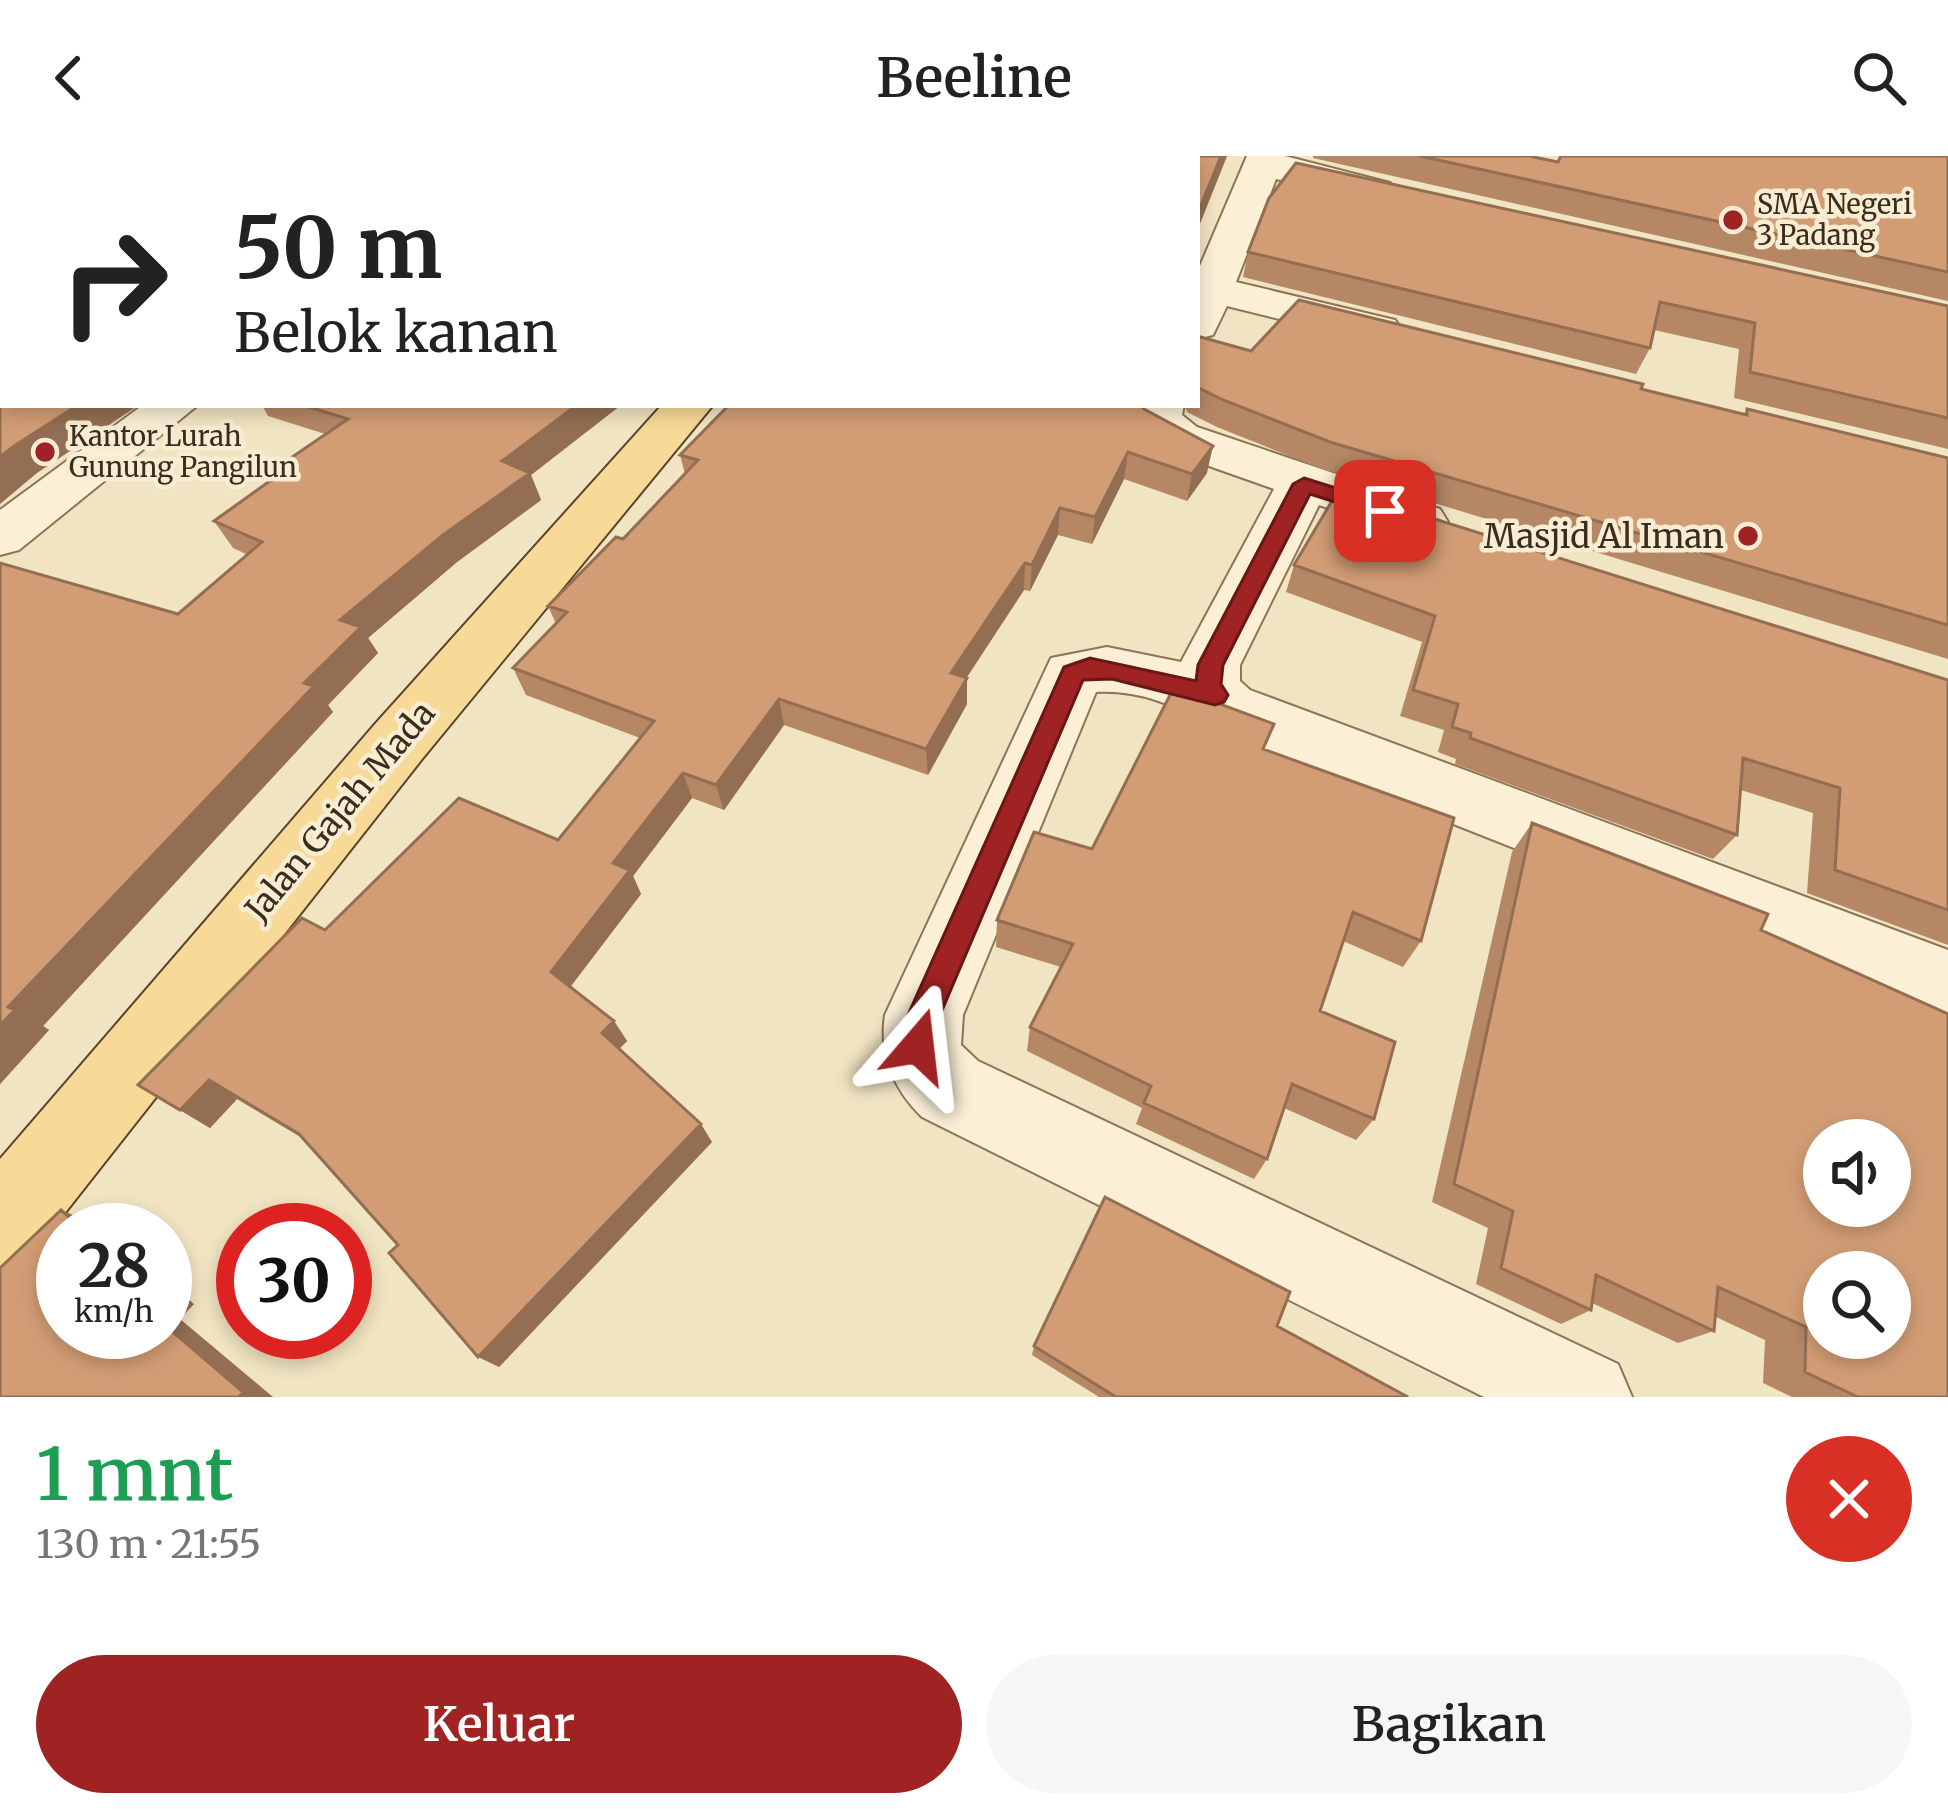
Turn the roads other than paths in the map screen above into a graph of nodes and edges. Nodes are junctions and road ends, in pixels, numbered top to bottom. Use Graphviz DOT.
graph roads {
  1 [pos="1264,161"];
  2 [pos="1415,199"];
  3 [pos="1205,307"];
  4 [pos="1419,340"];
  5 [pos="170,408"];
  6 [pos="686,408"];
  7 [pos="1159,408"];
  8 [pos="1304,484"];
  9 [pos="0,537"];
  10 [pos="1479,541"];
  11 [pos="1215,695"];
  12 [pos="1948,985"];
  13 [pos="0,1225"];
  14 [pos="1585,1397"];
  1 -- 2 [label="street"];
  1 -- 3 [label="street"];
  3 -- 4 [label="street"];
  5 -- 9 [label="street"];
  6 -- 13 [label="main road, Jalan Gajah Mada"];
  7 -- 8 [label="street"];
  8 -- 10 [label="street"];
  8 -- 11 [label="street"];
  11 -- 12 [label="street"];
  11 -- 14 [label="street"];
}
